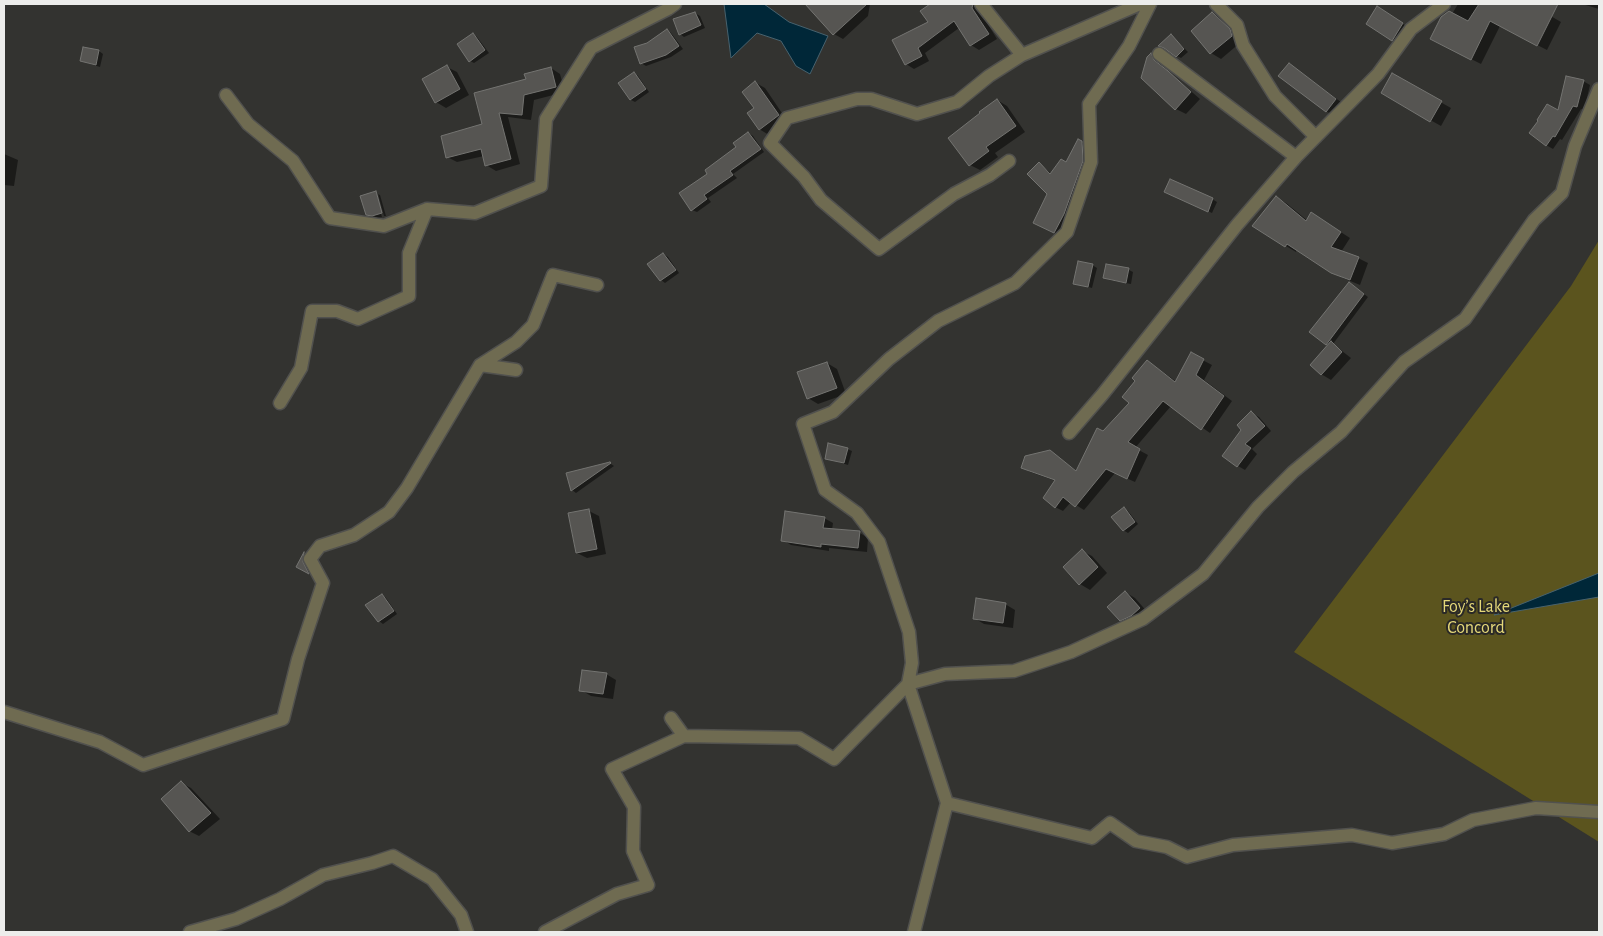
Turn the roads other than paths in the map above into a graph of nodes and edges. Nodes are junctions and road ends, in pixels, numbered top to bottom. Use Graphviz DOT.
graph roads {
  1 [pos="675,4"];
  2 [pos="981,4"];
  3 [pos="1140,4"];
  4 [pos="1150,4"];
  5 [pos="1216,4"];
  6 [pos="1444,4"];
  7 [pos="1159,54"];
  8 [pos="1022,55"];
  9 [pos="1599,89"];
  10 [pos="226,95"];
  11 [pos="1316,137"];
  12 [pos="1296,157"];
  13 [pos="1010,161"];
  14 [pos="427,209"];
  15 [pos="597,286"];
  16 [pos="480,365"];
  17 [pos="516,370"];
  18 [pos="280,403"];
  19 [pos="1069,433"];
  20 [pos="908,684"];
  21 [pos="4,712"];
  22 [pos="671,718"];
  23 [pos="684,736"];
  24 [pos="947,803"];
  25 [pos="1599,812"];
  26 [pos="190,932"];
  27 [pos="467,932"];
  28 [pos="545,932"];
  29 [pos="914,932"];
  1 -- 14 [label="street"];
  2 -- 8 [label="street"];
  3 -- 8 [label="street"];
  4 -- 20 [label="street"];
  5 -- 11 [label="street"];
  6 -- 11 [label="street"];
  7 -- 12 [label="street"];
  8 -- 13 [label="street"];
  9 -- 20 [label="street"];
  10 -- 14 [label="street"];
  11 -- 12 [label="street"];
  12 -- 19 [label="street"];
  14 -- 18 [label="street"];
  15 -- 16 [label="street"];
  16 -- 17 [label="street"];
  16 -- 21 [label="street"];
  20 -- 23 [label="street"];
  20 -- 24 [label="street"];
  22 -- 23 [label="street"];
  23 -- 28 [label="street"];
  24 -- 25 [label="street"];
  24 -- 29 [label="street"];
  26 -- 27 [label="street"];
}
